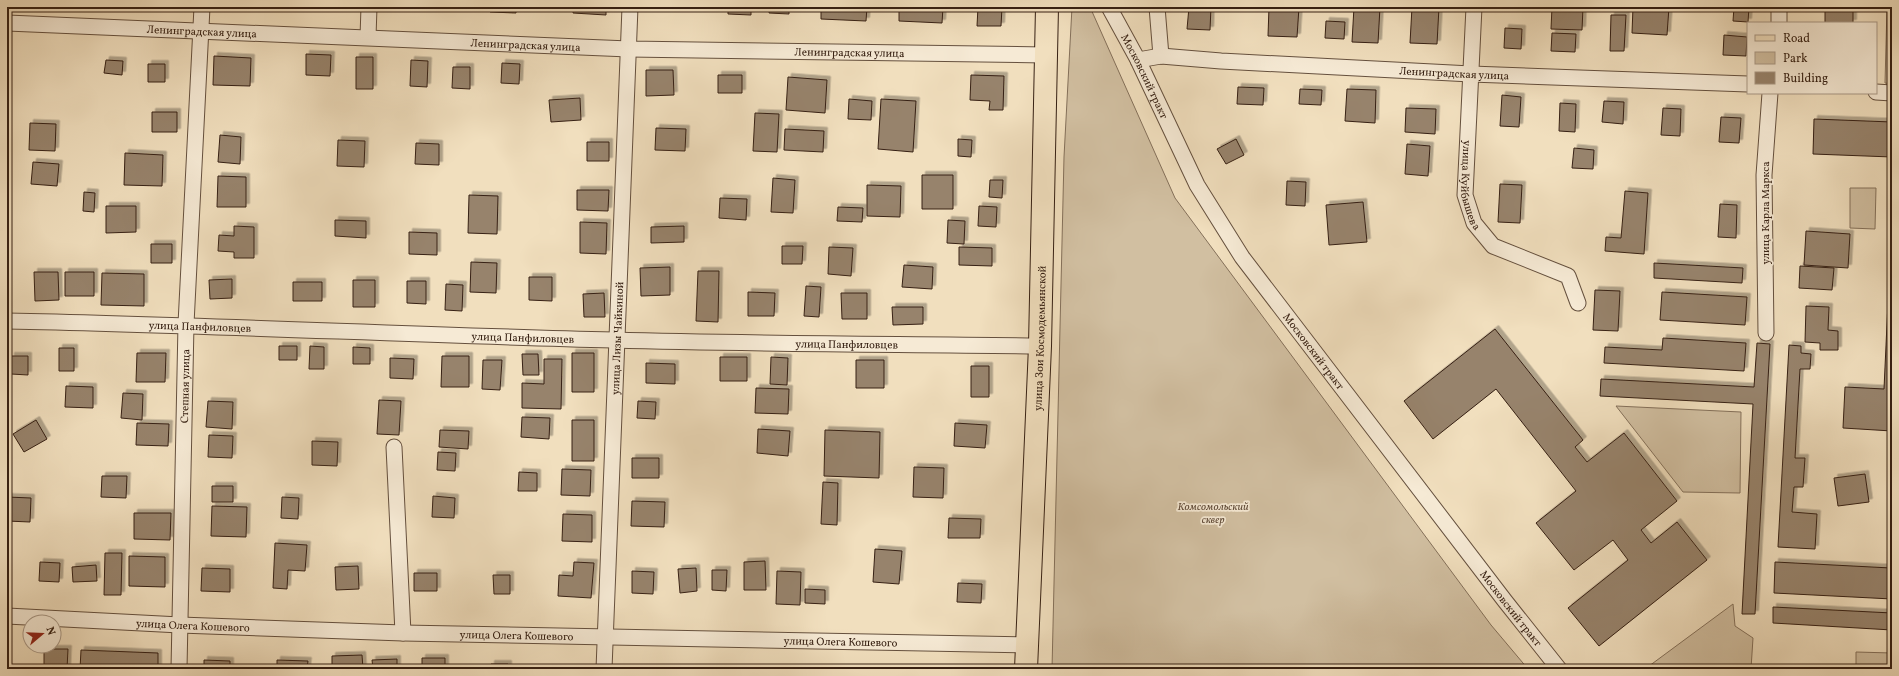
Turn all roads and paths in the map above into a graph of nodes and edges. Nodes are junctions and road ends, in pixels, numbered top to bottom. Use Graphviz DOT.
graph roads {
  1 [pos="202,7"];
  2 [pos="368,7"];
  3 [pos="630,7"];
  4 [pos="1047,7"];
  5 [pos="1109,7"];
  6 [pos="1157,7"];
  7 [pos="1474,7"];
  8 [pos="1779,7"];
  9 [pos="1779,22"];
  10 [pos="7,23"];
  11 [pos="202,31"];
  12 [pos="368,37"];
  13 [pos="629,49"];
  14 [pos="1045,55"];
  15 [pos="1161,56"];
  16 [pos="1138,60"];
  17 [pos="1471,74"];
  18 [pos="1747,84"];
  19 [pos="1877,92"];
  20 [pos="1892,93"];
  21 [pos="1770,94"];
  22 [pos="1578,303"];
  23 [pos="7,321"];
  24 [pos="186,324"];
  25 [pos="1766,333"];
  26 [pos="617,340"];
  27 [pos="1040,346"];
  28 [pos="394,447"];
  29 [pos="7,616"];
  30 [pos="180,625"];
  31 [pos="403,633"];
  32 [pos="605,638"];
  33 [pos="1027,645"];
  34 [pos="179,669"];
  35 [pos="604,669"];
  36 [pos="1026,669"];
  37 [pos="1559,669"];
  1 -- 11 [label="street, Степная улица"];
  2 -- 12 [label="street"];
  3 -- 13 [label="street, улица Лизы Чайкиной"];
  4 -- 14 [label="main road, улица Зои Космодемьянской"];
  5 -- 16 [label="street, Московский тракт"];
  6 -- 15 [label="street"];
  7 -- 17 [label="street, улица Куйбышева"];
  8 -- 9 [label="street"];
  10 -- 11 [label="street, Ленинградская улица"];
  11 -- 12 [label="street, Ленинградская улица"];
  11 -- 24 [label="street, Степная улица"];
  12 -- 13 [label="street, Ленинградская улица"];
  13 -- 14 [label="street, Ленинградская улица"];
  13 -- 26 [label="street, улица Лизы Чайкиной"];
  14 -- 27 [label="main road, улица Зои Космодемьянской"];
  15 -- 16 [label="street, Ленинградская улица"];
  15 -- 17 [label="street, Ленинградская улица"];
  16 -- 37 [label="street, Московский тракт"];
  17 -- 18 [label="street, Ленинградская улица"];
  17 -- 22 [label="street, улица Куйбышева"];
  19 -- 20 [label="street"];
  21 -- 25 [label="street, улица Карла Маркса"];
  23 -- 24 [label="street, улица Панфиловцев"];
  24 -- 26 [label="street, улица Панфиловцев"];
  24 -- 30 [label="street, Степная улица"];
  26 -- 27 [label="street, улица Панфиловцев"];
  26 -- 32 [label="street, улица Лизы Чайкиной"];
  27 -- 33 [label="main road, улица Зои Космодемьянской"];
  28 -- 31 [label="street"];
  29 -- 30 [label="street, улица Олега Кошевого"];
  30 -- 31 [label="street, улица Олега Кошевого"];
  30 -- 34 [label="street, Степная улица"];
  31 -- 32 [label="street, улица Олега Кошевого"];
  32 -- 33 [label="street, улица Олега Кошевого"];
  32 -- 35 [label="street, улица Лизы Чайкиной"];
  33 -- 36 [label="main road, улица Зои Космодемьянской"];
}
